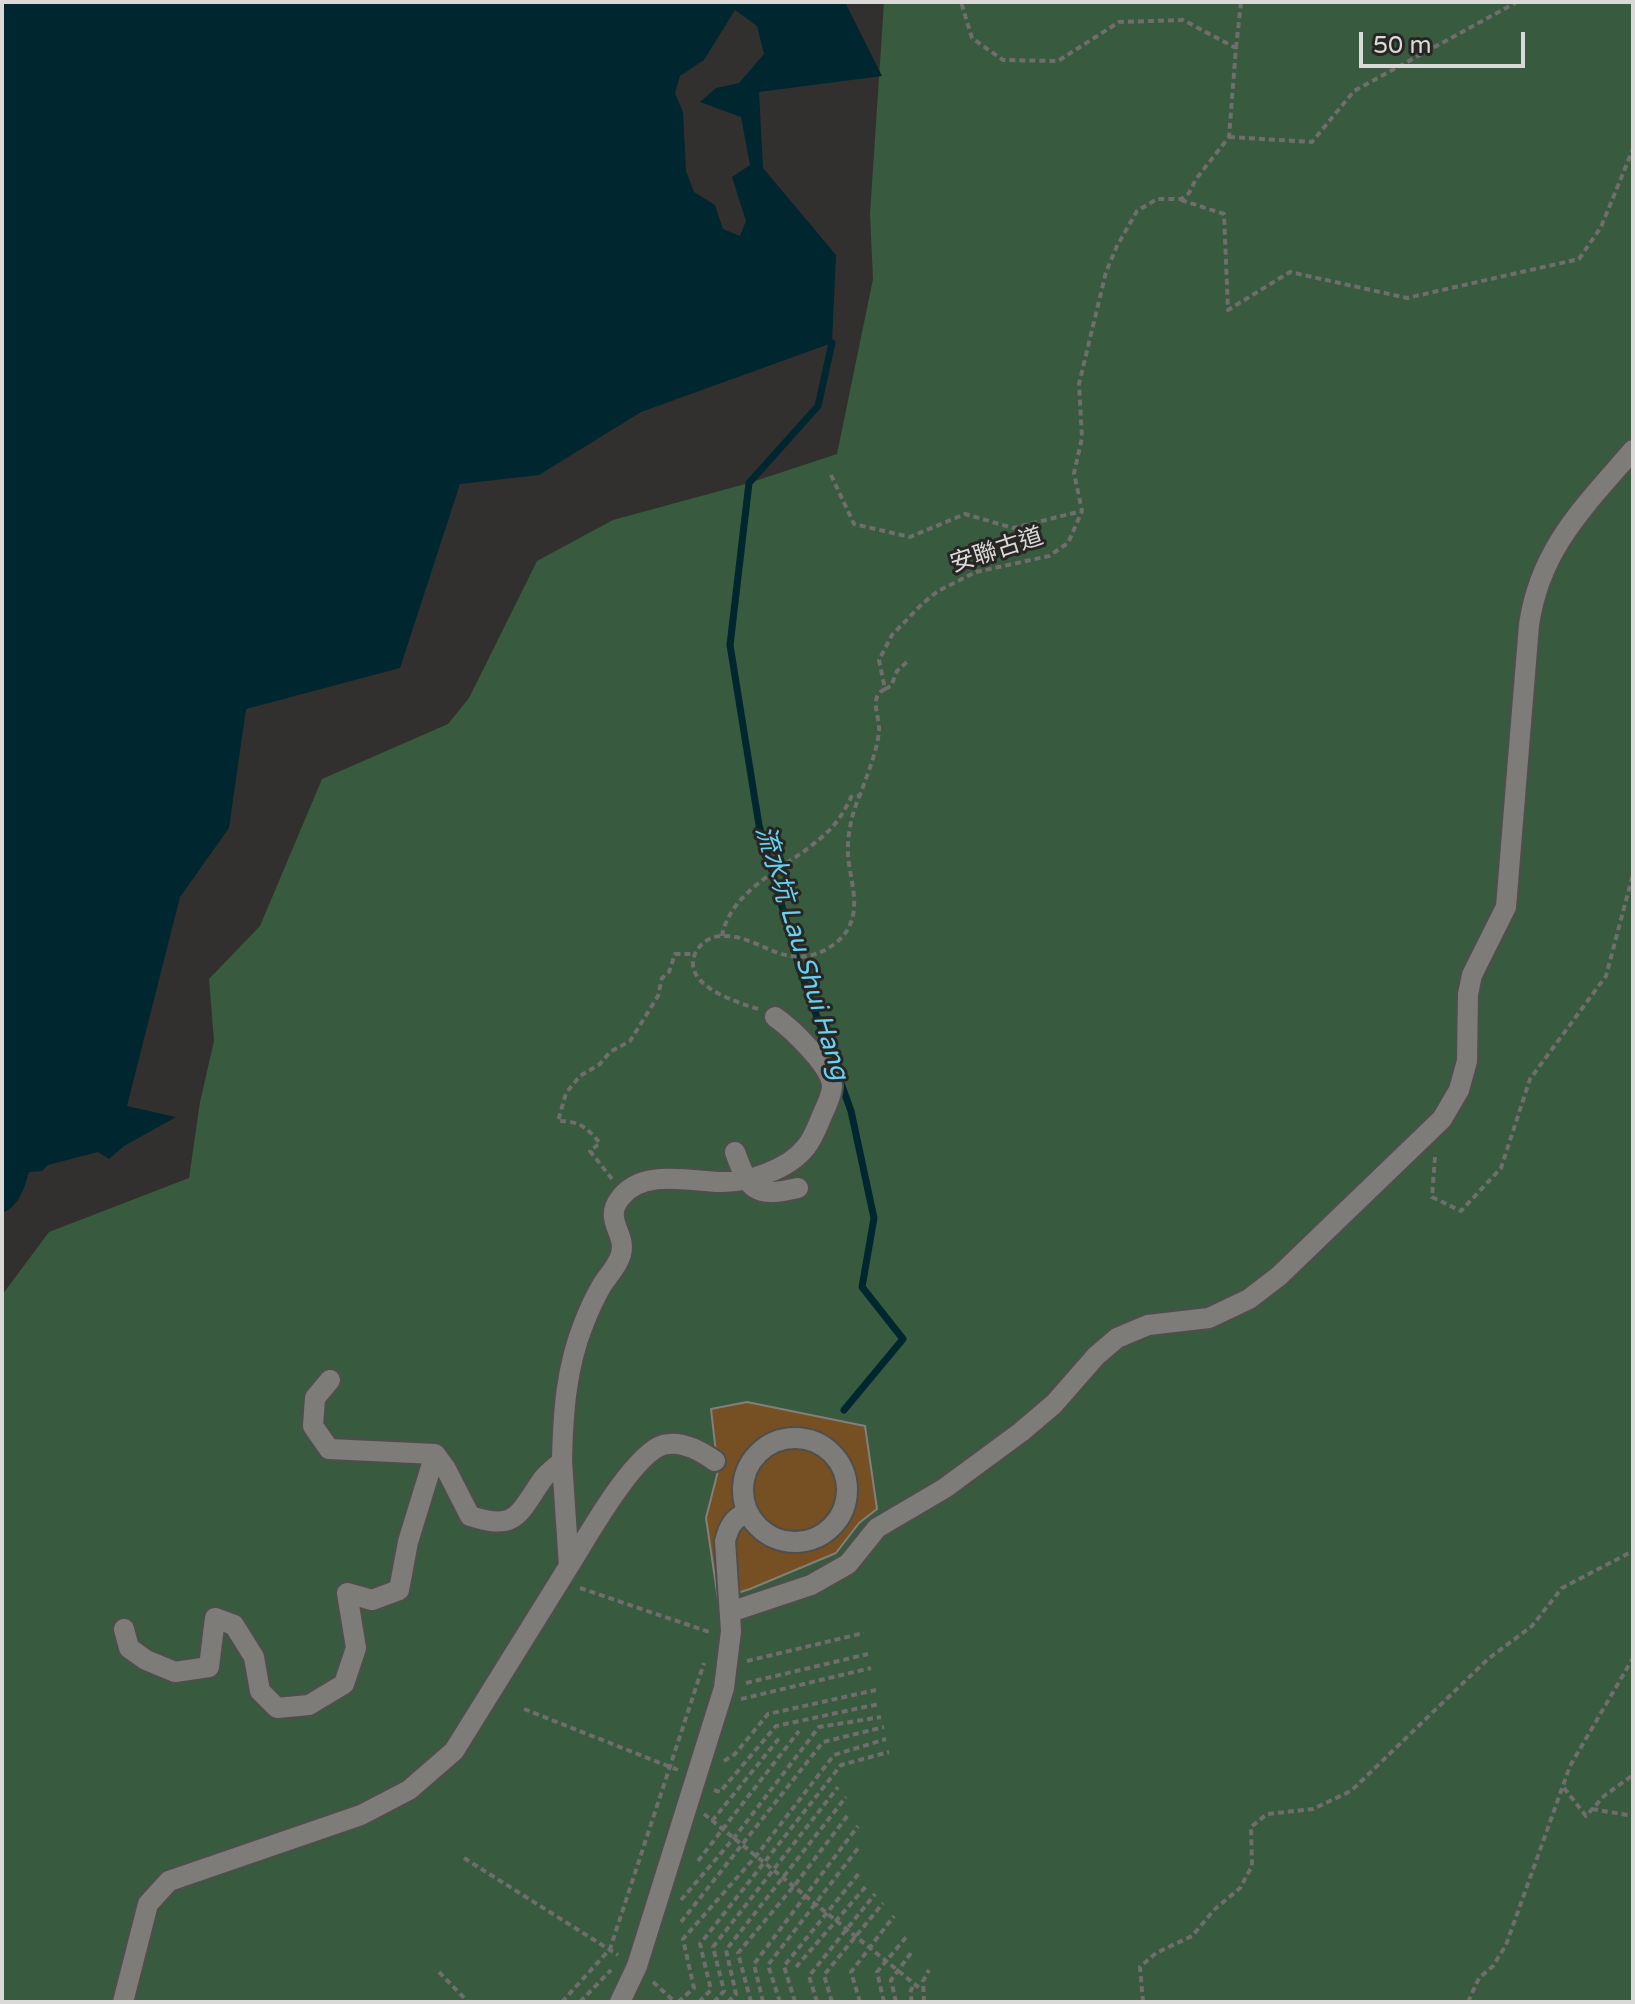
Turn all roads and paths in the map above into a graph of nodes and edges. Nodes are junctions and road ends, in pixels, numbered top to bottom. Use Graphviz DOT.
graph roads {
  1 [pos="961,2"];
  2 [pos="1241,2"];
  3 [pos="1517,2"];
  4 [pos="1236,48"];
  5 [pos="1229,137"];
  6 [pos="1633,149"];
  7 [pos="1177,199"];
  8 [pos="1633,450"];
  9 [pos="831,475"];
  10 [pos="1082,511"];
  11 [pos="909,660"];
  12 [pos="885,689"];
  13 [pos="860,795"];
  14 [pos="1633,874"];
  15 [pos="722,936"];
  16 [pos="695,954"];
  17 [pos="775,1017"];
  18 [pos="1438,1149"];
  19 [pos="735,1152"];
  20 [pos="745,1180"];
  21 [pos="798,1188"];
  22 [pos="622,1194"];
  23 [pos="330,1380"];
  24 [pos="435,1454"];
  25 [pos="562,1461"];
  26 [pos="715,1461"];
  27 [pos="747,1512"];
  28 [pos="1633,1551"];
  29 [pos="571,1576"];
  30 [pos="730,1612"];
  31 [pos="124,1629"];
  32 [pos="864,1633"];
  33 [pos="722,1636"];
  34 [pos="868,1654"];
  35 [pos="1633,1658"];
  36 [pos="705,1661"];
  37 [pos="729,1666"];
  38 [pos="871,1668"];
  39 [pos="876,1690"];
  40 [pos="722,1696"];
  41 [pos="879,1704"];
  42 [pos="524,1709"];
  43 [pos="881,1717"];
  44 [pos="884,1727"];
  45 [pos="799,1731"];
  46 [pos="781,1736"];
  47 [pos="886,1739"];
  48 [pos="889,1752"];
  49 [pos="671,1767"];
  50 [pos="1633,1775"];
  51 [pos="838,1787"];
  52 [pos="1563,1787"];
  53 [pos="695,1788"];
  54 [pos="846,1797"];
  55 [pos="1592,1809"];
  56 [pos="848,1815"];
  57 [pos="1633,1816"];
  58 [pos="712,1821"];
  59 [pos="858,1826"];
  60 [pos="724,1830"];
  61 [pos="734,1838"];
  62 [pos="743,1845"];
  63 [pos="859,1847"];
  64 [pos="756,1856"];
  65 [pos="464,1858"];
  66 [pos="698,1861"];
  67 [pos="764,1862"];
  68 [pos="774,1870"];
  69 [pos="860,1872"];
  70 [pos="784,1878"];
  71 [pos="868,1884"];
  72 [pos="794,1886"];
  73 [pos="875,1894"];
  74 [pos="806,1895"];
  75 [pos="681,1900"];
  76 [pos="816,1903"];
  77 [pos="883,1903"];
  78 [pos="826,1911"];
  79 [pos="894,1916"];
  80 [pos="836,1919"];
  81 [pos="681,1922"];
  82 [pos="848,1929"];
  83 [pos="855,1935"];
  84 [pos="908,1935"];
  85 [pos="870,1947"];
  86 [pos="610,1949"];
  87 [pos="911,1953"];
  88 [pos="887,1961"];
  89 [pos="637,1966"];
  90 [pos="796,1967"];
  91 [pos="898,1970"];
  92 [pos="929,1970"];
  93 [pos="439,1972"];
  94 [pos="914,1983"];
  95 [pos="922,1990"];
  96 [pos="123,2002"];
  97 [pos="468,2002"];
  98 [pos="562,2002"];
  99 [pos="620,2002"];
  100 [pos="676,2002"];
  101 [pos="699,2002"];
  102 [pos="714,2002"];
  103 [pos="728,2002"];
  104 [pos="751,2002"];
  105 [pos="763,2002"];
  106 [pos="780,2002"];
  107 [pos="795,2002"];
  108 [pos="817,2002"];
  109 [pos="832,2002"];
  110 [pos="860,2002"];
  111 [pos="884,2002"];
  112 [pos="896,2002"];
  113 [pos="912,2002"];
  114 [pos="924,2002"];
  115 [pos="1143,2002"];
  116 [pos="1468,2002"];
  1 -- 4 [label="path"];
  2 -- 4 [label="path"];
  3 -- 5 [label="path"];
  4 -- 5 [label="path"];
  5 -- 7 [label="path"];
  6 -- 7 [label="path"];
  7 -- 10 [label="path"];
  8 -- 30 [label="street"];
  9 -- 10 [label="path"];
  10 -- 12 [label="path, 安聯古道"];
  11 -- 12 [label="path"];
  12 -- 13 [label="path, 安聯古道"];
  13 -- 15 [label="path, 安聯古道"];
  13 -- 15 [label="path"];
  14 -- 18 [label="path"];
  15 -- 16 [label="path"];
  16 -- 17 [label="path"];
  16 -- 22 [label="path"];
  17 -- 20 [label="street"];
  19 -- 20 [label="street"];
  20 -- 21 [label="street"];
  20 -- 22 [label="street"];
  22 -- 25 [label="street"];
  23 -- 24 [label="street"];
  24 -- 25 [label="street"];
  24 -- 31 [label="street"];
  25 -- 29 [label="street"];
  26 -- 29 [label="street"];
  27 -- 27 [label="street"];
  27 -- 30 [label="street"];
  28 -- 115 [label="path"];
  29 -- 33 [label="path"];
  29 -- 96 [label="street"];
  30 -- 37 [label="street"];
  32 -- 37 [label="path"];
  34 -- 40 [label="path"];
  35 -- 52 [label="path"];
  36 -- 49 [label="path"];
  37 -- 40 [label="street"];
  38 -- 40 [label="path"];
  39 -- 53 [label="path"];
  40 -- 53 [label="street"];
  41 -- 53 [label="path"];
  42 -- 49 [label="path"];
  43 -- 61 [label="path"];
  44 -- 62 [label="path"];
  45 -- 60 [label="path"];
  46 -- 58 [label="path"];
  47 -- 64 [label="path"];
  48 -- 67 [label="path"];
  49 -- 53 [label="path"];
  49 -- 86 [label="path"];
  50 -- 55 [label="path"];
  51 -- 68 [label="path"];
  52 -- 55 [label="path"];
  52 -- 116 [label="path"];
  53 -- 58 [label="path"];
  53 -- 89 [label="street"];
  54 -- 70 [label="path"];
  55 -- 57 [label="path"];
  56 -- 72 [label="path"];
  58 -- 60 [label="path"];
  59 -- 74 [label="path"];
  60 -- 61 [label="path"];
  60 -- 66 [label="path"];
  61 -- 62 [label="path"];
  61 -- 75 [label="path"];
  62 -- 64 [label="path"];
  62 -- 81 [label="path"];
  63 -- 76 [label="path"];
  64 -- 67 [label="path"];
  64 -- 100 [label="path"];
  65 -- 86 [label="path"];
  67 -- 68 [label="path"];
  67 -- 101 [label="path"];
  68 -- 70 [label="path"];
  68 -- 102 [label="path"];
  69 -- 78 [label="path"];
  70 -- 72 [label="path"];
  70 -- 103 [label="path"];
  71 -- 80 [label="path"];
  72 -- 74 [label="path"];
  72 -- 104 [label="path"];
  73 -- 82 [label="path"];
  74 -- 76 [label="path"];
  74 -- 105 [label="path"];
  76 -- 78 [label="path"];
  76 -- 106 [label="path"];
  77 -- 83 [label="path"];
  78 -- 80 [label="path"];
  78 -- 107 [label="path"];
  79 -- 85 [label="path"];
  80 -- 82 [label="path"];
  80 -- 90 [label="path"];
  82 -- 83 [label="path"];
  82 -- 108 [label="path"];
  83 -- 85 [label="path"];
  83 -- 109 [label="path"];
  84 -- 88 [label="path"];
  85 -- 88 [label="path"];
  85 -- 110 [label="path"];
  86 -- 89 [label="path"];
  86 -- 98 [label="path"];
  87 -- 91 [label="path"];
  88 -- 91 [label="path"];
  88 -- 111 [label="path"];
  89 -- 99 [label="street"];
  89 -- 100 [label="path"];
  91 -- 94 [label="path"];
  91 -- 112 [label="path"];
  92 -- 95 [label="path"];
  93 -- 97 [label="path"];
  94 -- 95 [label="path"];
  94 -- 113 [label="path"];
  95 -- 114 [label="path"];
}
